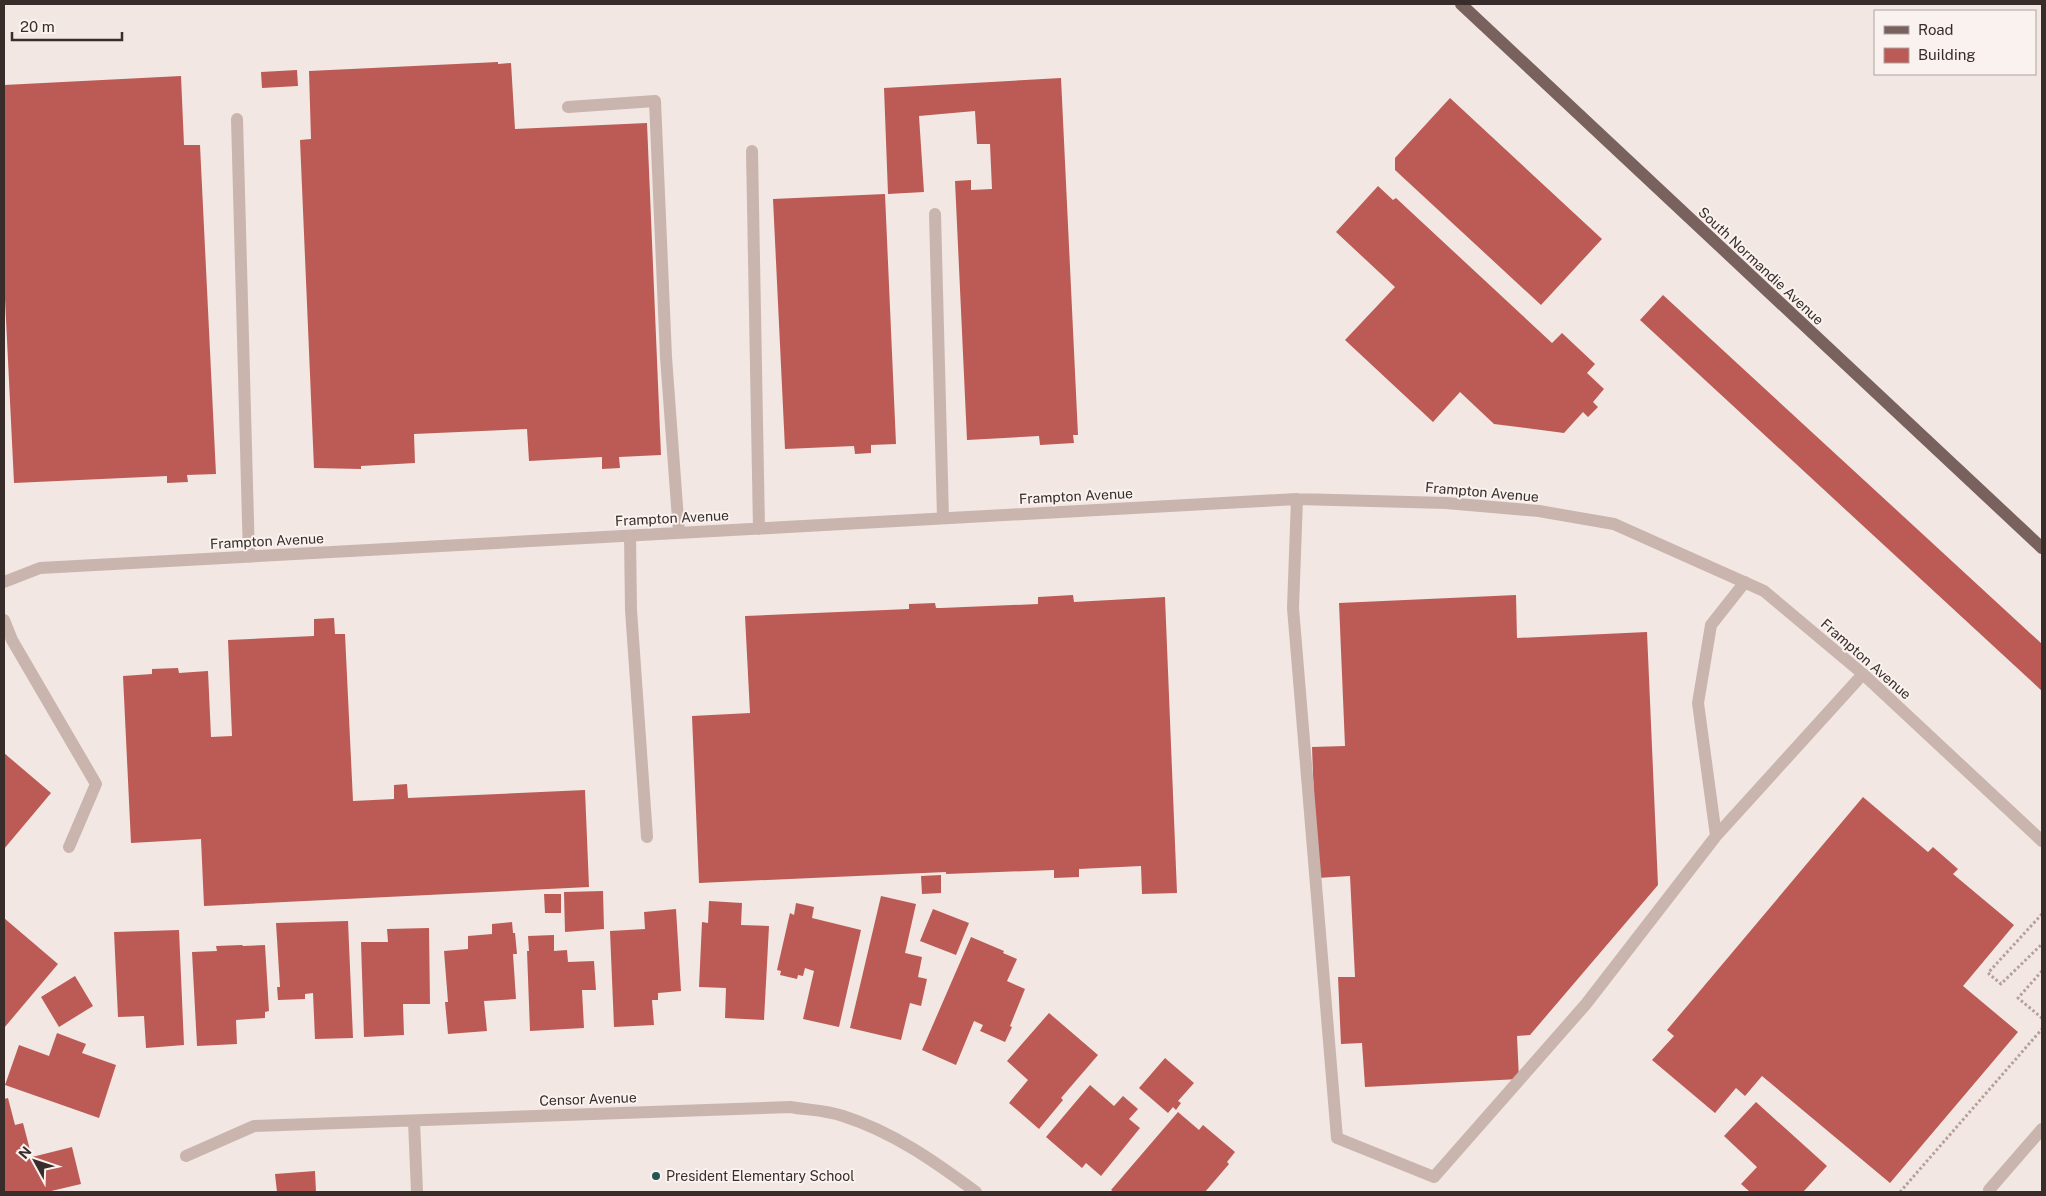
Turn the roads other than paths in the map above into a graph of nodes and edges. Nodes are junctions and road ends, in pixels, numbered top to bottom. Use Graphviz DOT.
graph roads {
  1 [pos="1461,4"];
  2 [pos="568,107"];
  3 [pos="236,119"];
  4 [pos="752,151"];
  5 [pos="935,214"];
  6 [pos="1297,499"];
  7 [pos="943,518"];
  8 [pos="759,528"];
  9 [pos="679,533"];
  10 [pos="630,536"];
  11 [pos="2042,548"];
  12 [pos="249,557"];
  13 [pos="4,582"];
  14 [pos="1745,582"];
  15 [pos="4,620"];
  16 [pos="1863,674"];
  17 [pos="1716,836"];
  18 [pos="647,837"];
  19 [pos="2042,841"];
  20 [pos="69,847"];
  21 [pos="414,1121"];
  22 [pos="2042,1129"];
  23 [pos="186,1156"];
  24 [pos="1989,1190"];
  25 [pos="418,1192"];
  26 [pos="976,1192"];
  1 -- 11 [label="main road, South Normandie Avenue"];
  2 -- 9 [label="street"];
  3 -- 12 [label="street"];
  4 -- 8 [label="street"];
  5 -- 7 [label="street"];
  6 -- 7 [label="street, Frampton Avenue"];
  6 -- 14 [label="street, Frampton Avenue"];
  6 -- 17 [label="street"];
  7 -- 8 [label="street, Frampton Avenue"];
  8 -- 9 [label="street, Frampton Avenue"];
  9 -- 10 [label="street, Frampton Avenue"];
  10 -- 12 [label="street, Frampton Avenue"];
  10 -- 18 [label="street"];
  12 -- 13 [label="street, Frampton Avenue"];
  14 -- 16 [label="street, Frampton Avenue"];
  14 -- 17 [label="street"];
  15 -- 20 [label="street"];
  16 -- 17 [label="street"];
  16 -- 19 [label="street, Frampton Avenue"];
  21 -- 23 [label="street, Censor Avenue"];
  21 -- 25 [label="street"];
  21 -- 26 [label="street, Censor Avenue"];
  22 -- 24 [label="street"];
}
